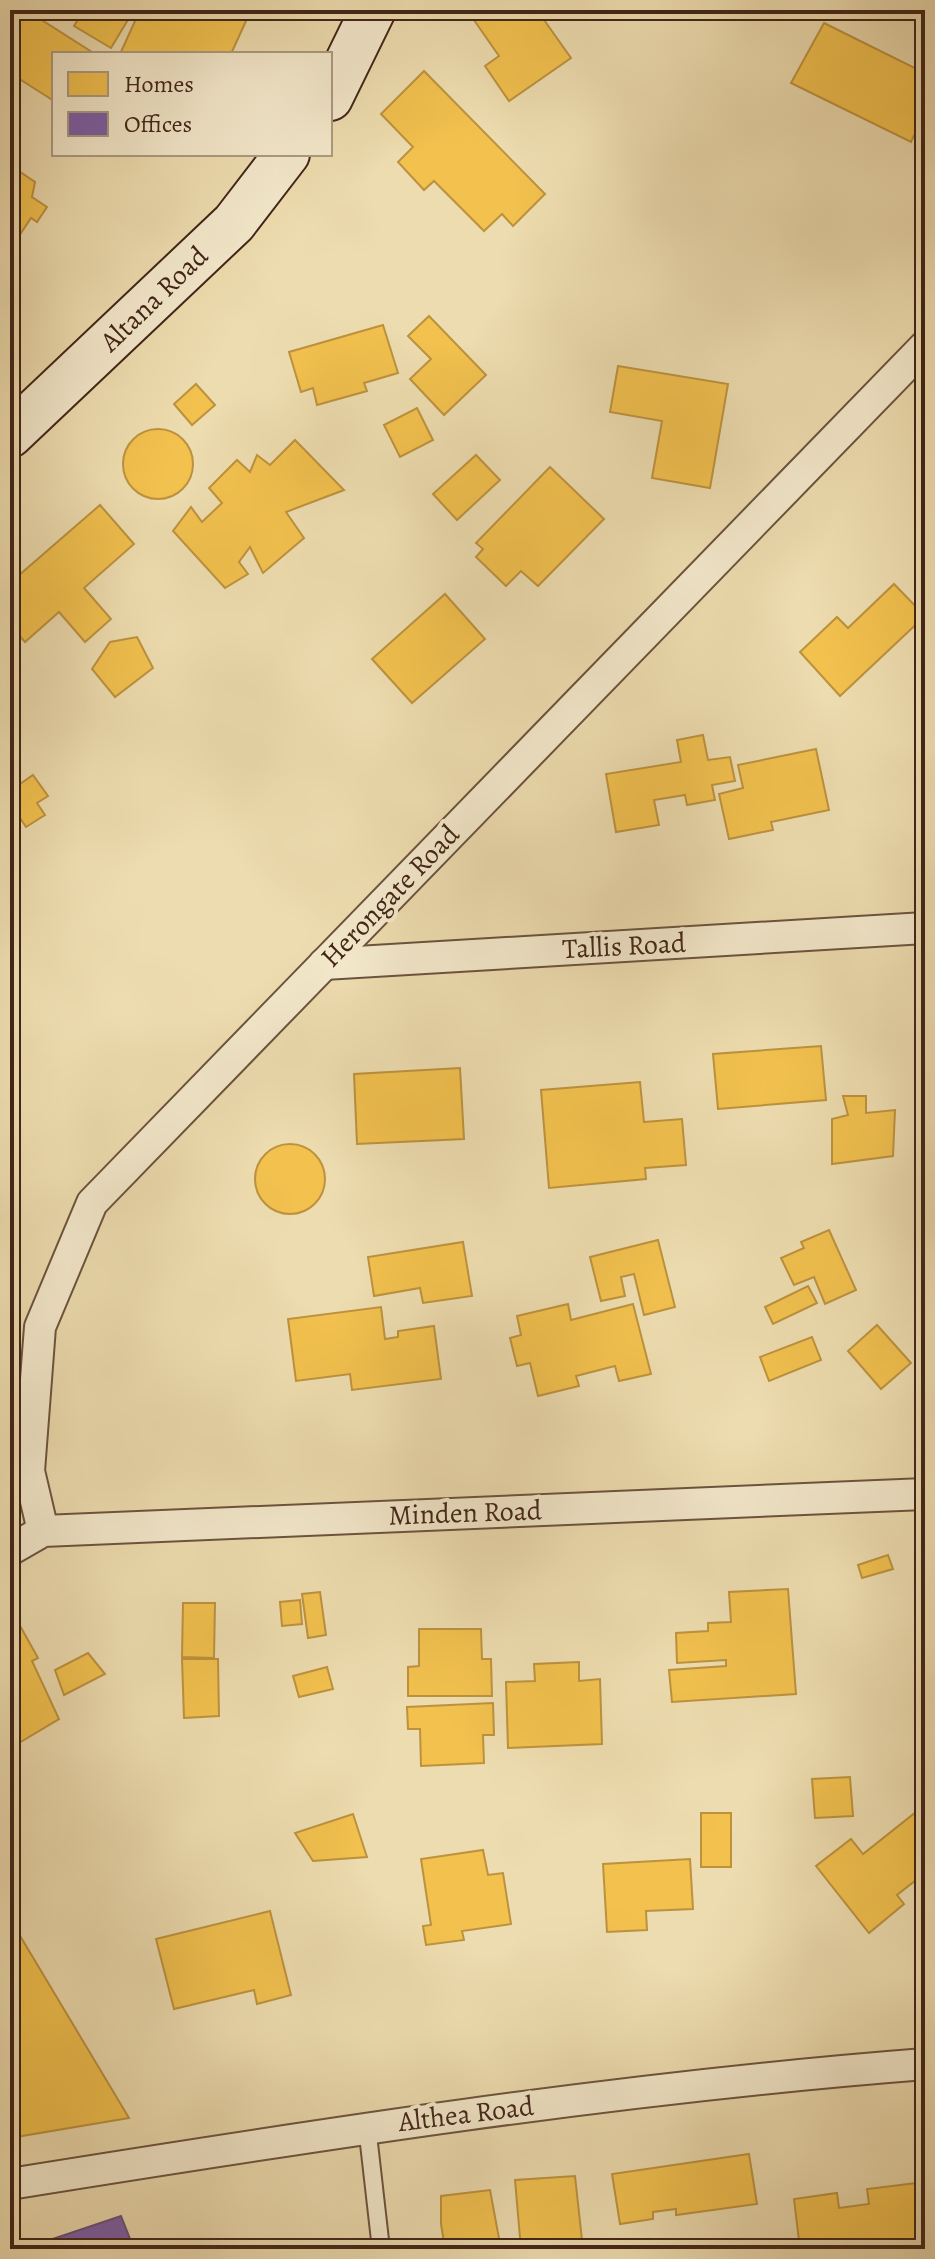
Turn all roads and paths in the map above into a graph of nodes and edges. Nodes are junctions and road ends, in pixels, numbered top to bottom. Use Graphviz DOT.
graph roads {
  1 [pos="373,10"];
  2 [pos="332,94"];
  3 [pos="285,156"];
  4 [pos="925,346"];
  5 [pos="10,435"];
  6 [pos="925,928"];
  7 [pos="324,964"];
  8 [pos="925,1494"];
  9 [pos="43,1531"];
  10 [pos="10,1550"];
  11 [pos="925,2064"];
  12 [pos="367,2126"];
  13 [pos="10,2184"];
  14 [pos="381,2249"];
  1 -- 2 [label="main road"];
  3 -- 5 [label="main road, Altana Road"];
  4 -- 7 [label="street, Herongate Road"];
  6 -- 7 [label="street, Tallis Road"];
  7 -- 9 [label="street, Herongate Road"];
  8 -- 9 [label="street, Minden Road"];
  9 -- 10 [label="street, Minden Road"];
  11 -- 12 [label="street, Althea Road"];
  12 -- 13 [label="street, Althea Road"];
  12 -- 14 [label="lane"];
}
